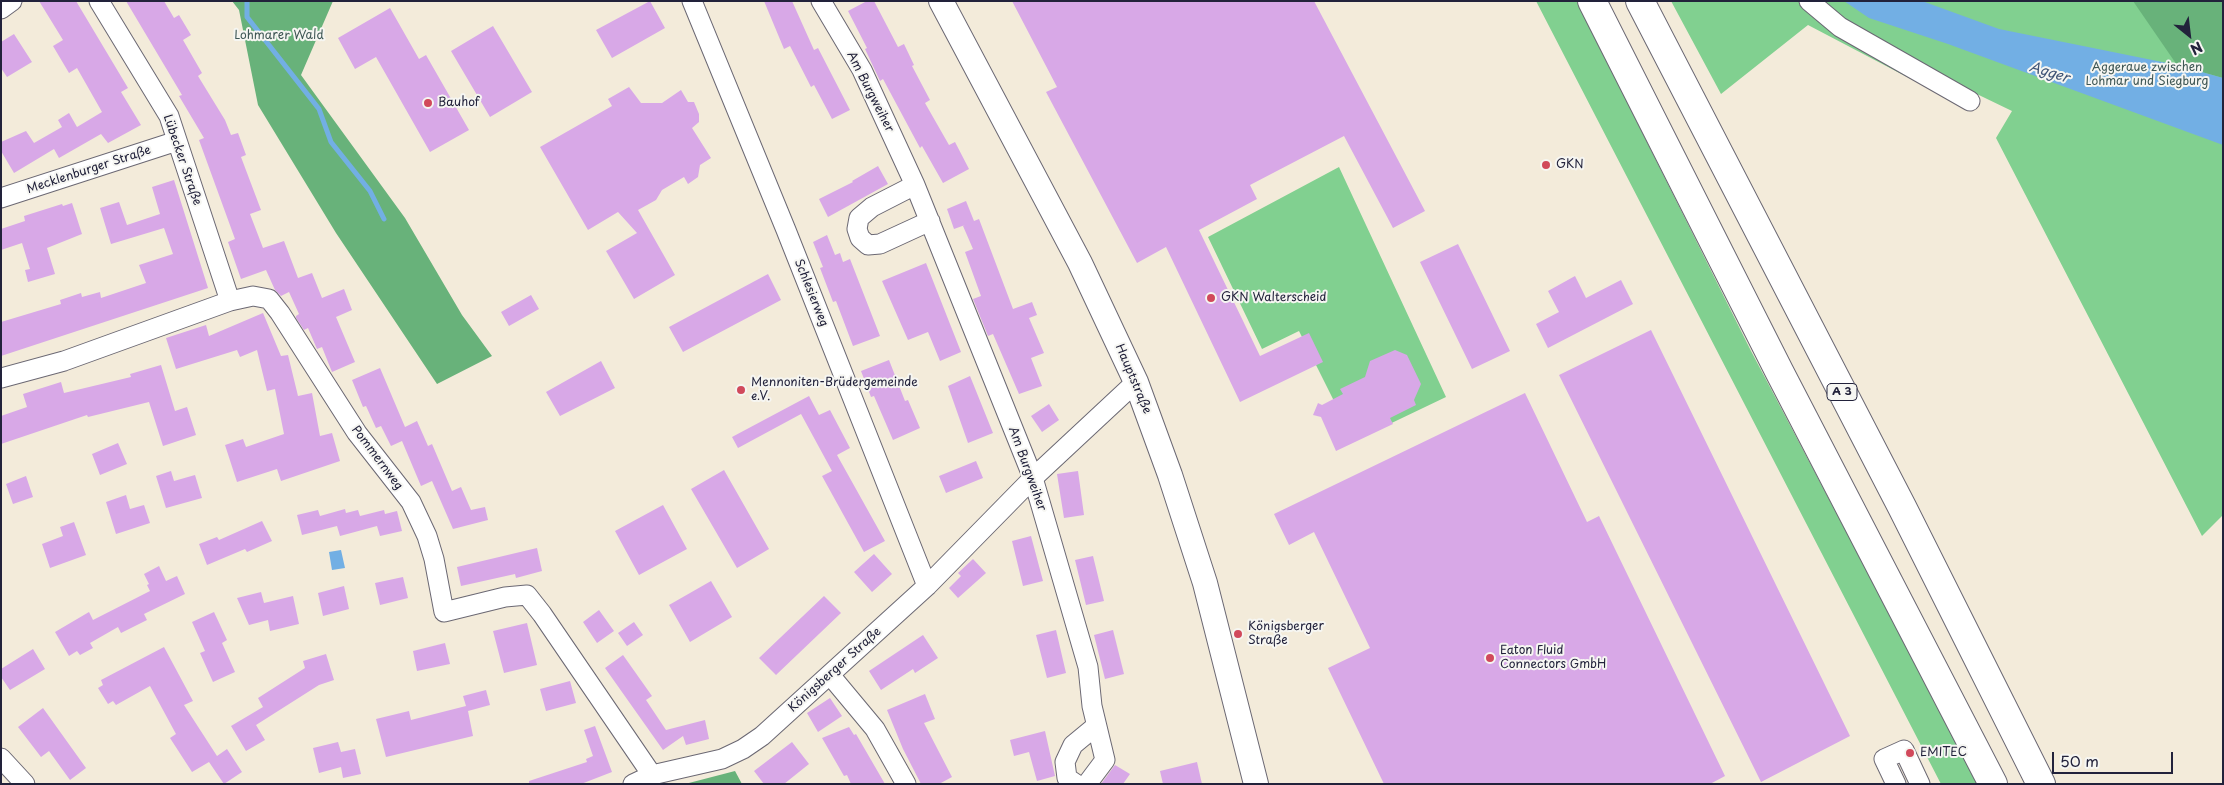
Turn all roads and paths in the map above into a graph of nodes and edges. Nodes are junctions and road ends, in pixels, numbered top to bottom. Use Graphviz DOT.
graph roads {
  1 [pos="12,1"];
  2 [pos="99,1"];
  3 [pos="692,1"];
  4 [pos="821,1"];
  5 [pos="941,1"];
  6 [pos="1592,1"];
  7 [pos="1640,1"];
  8 [pos="1810,1"];
  9 [pos="1,9"];
  10 [pos="1970,101"];
  11 [pos="177,142"];
  12 [pos="915,185"];
  13 [pos="1,198"];
  14 [pos="930,221"];
  15 [pos="230,301"];
  16 [pos="1,378"];
  17 [pos="1136,382"];
  18 [pos="1033,478"];
  19 [pos="927,586"];
  20 [pos="830,675"];
  21 [pos="1096,726"];
  22 [pos="1,758"];
  23 [pos="652,775"];
  24 [pos="25,784"];
  25 [pos="633,784"];
  26 [pos="906,784"];
  27 [pos="1076,784"];
  28 [pos="1087,784"];
  29 [pos="1256,784"];
  30 [pos="1896,784"];
  31 [pos="1920,784"];
  32 [pos="1993,784"];
  33 [pos="2041,784"];
  1 -- 9 [label="street"];
  2 -- 11 [label="street, Lübecker Straße"];
  3 -- 19 [label="street, Schlesierweg"];
  4 -- 12 [label="street, Am Burgweiher"];
  5 -- 17 [label="main road, Hauptstraße"];
  6 -- 32 [label="highway"];
  7 -- 33 [label="highway, A 3"];
  8 -- 10 [label="street"];
  11 -- 13 [label="street, Mecklenburger Straße"];
  11 -- 15 [label="street, Lübecker Straße"];
  12 -- 14 [label="street, Am Burgweiher"];
  12 -- 14 [label="street"];
  14 -- 18 [label="street, Am Burgweiher"];
  15 -- 16 [label="street, Pommernweg"];
  15 -- 23 [label="street, Pommernweg"];
  17 -- 18 [label="street, Königsberger Straße"];
  17 -- 29 [label="main road, Hauptstraße"];
  18 -- 19 [label="street, Königsberger Straße"];
  18 -- 21 [label="street, Am Burgweiher"];
  19 -- 20 [label="street, Königsberger Straße"];
  20 -- 23 [label="street, Königsberger Straße"];
  20 -- 26 [label="street"];
  21 -- 27 [label="street"];
  21 -- 28 [label="street, Am Burgweiher"];
  22 -- 24 [label="street"];
  23 -- 25 [label="street, Königsberger Straße"];
  30 -- 31 [label="street"];
}
